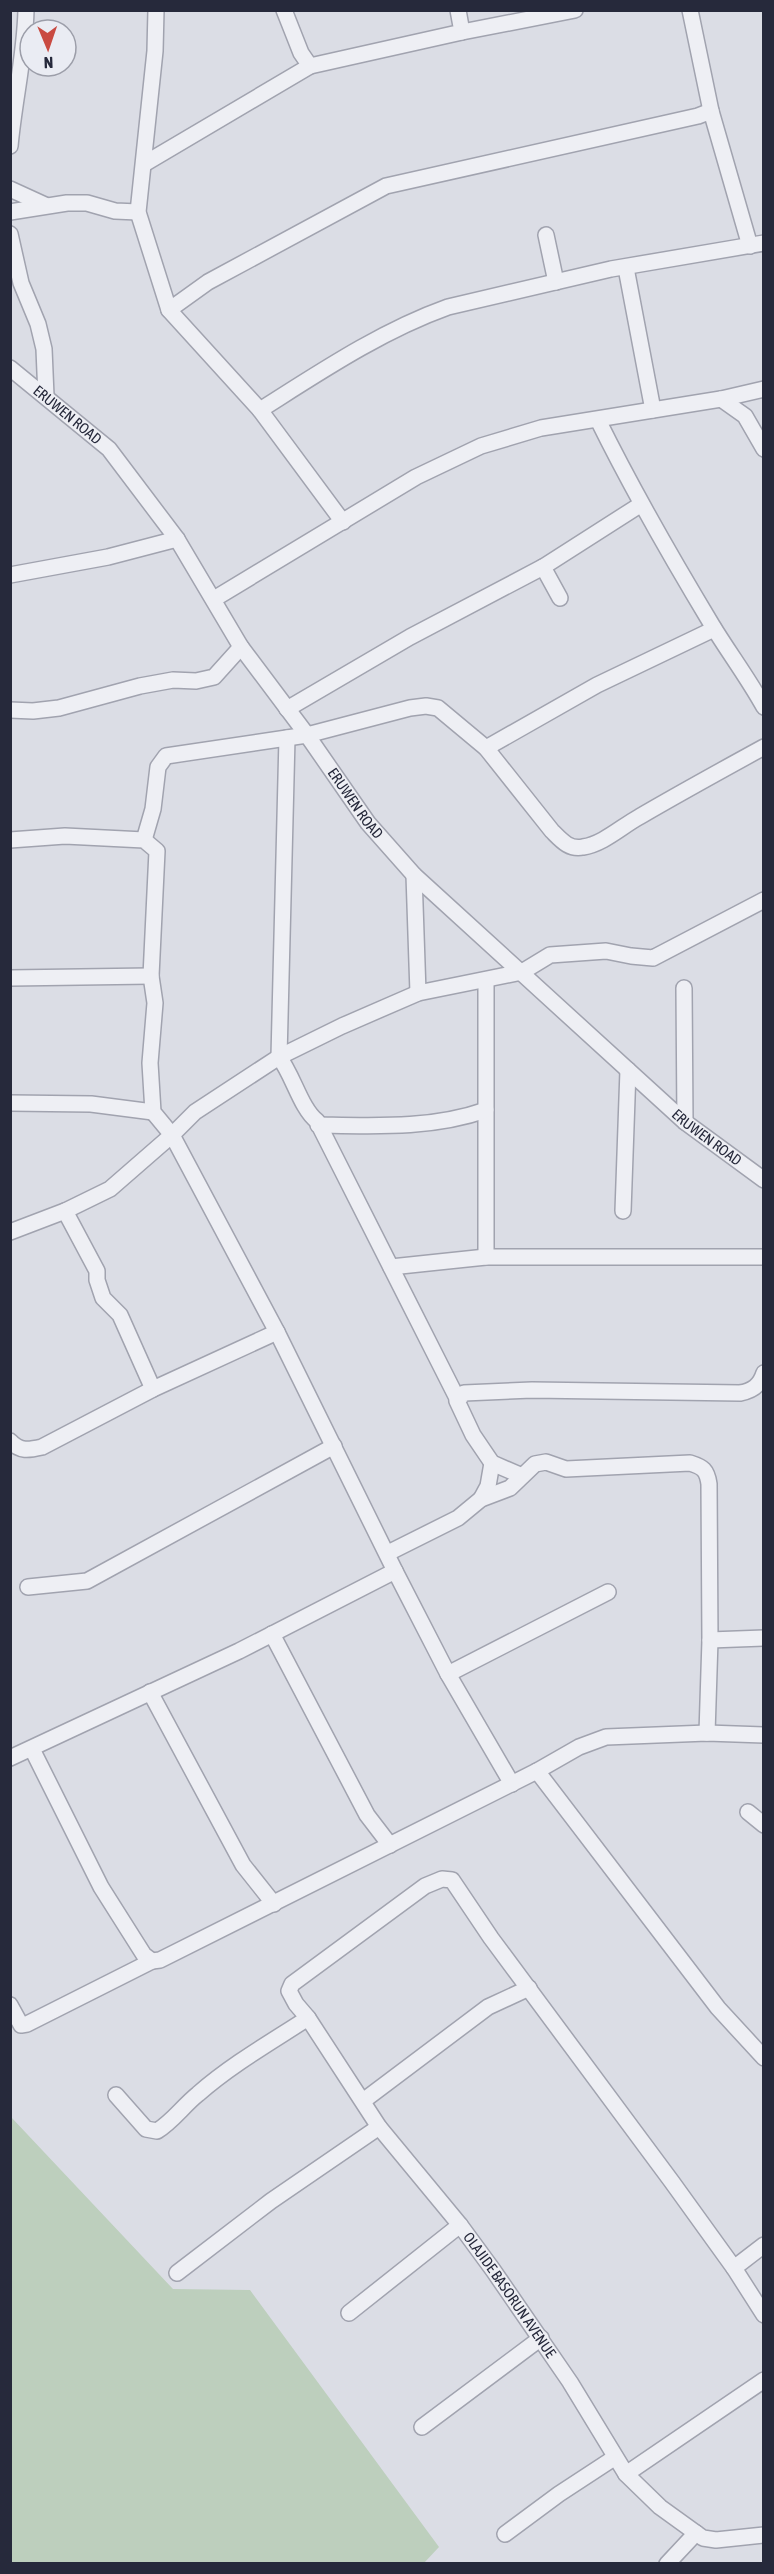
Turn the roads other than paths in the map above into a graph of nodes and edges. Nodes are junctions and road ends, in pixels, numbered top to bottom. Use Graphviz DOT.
graph roads {
  1 [pos="26,10"];
  2 [pos="156,10"];
  3 [pos="284,10"];
  4 [pos="458,10"];
  5 [pos="575,10"];
  6 [pos="690,10"];
  7 [pos="462,32"];
  8 [pos="310,66"];
  9 [pos="711,111"];
  10 [pos="10,146"];
  11 [pos="144,164"];
  12 [pos="10,189"];
  13 [pos="45,205"];
  14 [pos="138,212"];
  15 [pos="10,213"];
  16 [pos="10,234"];
  17 [pos="546,235"];
  18 [pos="757,244"];
  19 [pos="626,268"];
  20 [pos="556,282"];
  21 [pos="169,310"];
  22 [pos="10,368"];
  23 [pos="761,390"];
  24 [pos="46,396"];
  25 [pos="721,399"];
  26 [pos="260,410"];
  27 [pos="653,410"];
  28 [pos="746,416"];
  29 [pos="598,420"];
  30 [pos="764,449"];
  31 [pos="640,505"];
  32 [pos="343,522"];
  33 [pos="177,539"];
  34 [pos="543,567"];
  35 [pos="10,575"];
  36 [pos="560,597"];
  37 [pos="214,599"];
  38 [pos="714,629"];
  39 [pos="241,647"];
  40 [pos="764,707"];
  41 [pos="10,710"];
  42 [pos="287,710"];
  43 [pos="307,735"];
  44 [pos="287,738"];
  45 [pos="764,747"];
  46 [pos="486,748"];
  47 [pos="10,840"];
  48 [pos="144,840"];
  49 [pos="414,875"];
  50 [pos="764,900"];
  51 [pos="522,972"];
  52 [pos="152,976"];
  53 [pos="10,978"];
  54 [pos="486,980"];
  55 [pos="684,988"];
  56 [pos="418,993"];
  57 [pos="279,1057"];
  58 [pos="628,1070"];
  59 [pos="10,1103"];
  60 [pos="486,1110"];
  61 [pos="153,1112"];
  62 [pos="685,1122"];
  63 [pos="318,1125"];
  64 [pos="172,1136"];
  65 [pos="764,1180"];
  66 [pos="65,1210"];
  67 [pos="623,1211"];
  68 [pos="10,1232"];
  69 [pos="486,1257"];
  70 [pos="764,1257"];
  71 [pos="391,1267"];
  72 [pos="277,1332"];
  73 [pos="764,1373"];
  74 [pos="153,1389"];
  75 [pos="458,1398"];
  76 [pos="10,1441"];
  77 [pos="334,1446"];
  78 [pos="492,1463"];
  79 [pos="522,1476"];
  80 [pos="481,1500"];
  81 [pos="388,1553"];
  82 [pos="395,1571"];
  83 [pos="28,1587"];
  84 [pos="608,1592"];
  85 [pos="272,1634"];
  86 [pos="764,1638"];
  87 [pos="710,1640"];
  88 [pos="448,1674"];
  89 [pos="150,1692"];
  90 [pos="707,1733"];
  91 [pos="764,1734"];
  92 [pos="32,1749"];
  93 [pos="10,1758"];
  94 [pos="537,1771"];
  95 [pos="512,1784"];
  96 [pos="748,1812"];
  97 [pos="764,1825"];
  98 [pos="390,1845"];
  99 [pos="274,1904"];
  100 [pos="152,1961"];
  101 [pos="529,1988"];
  102 [pos="10,2006"];
  103 [pos="308,2019"];
  104 [pos="763,2055"];
  105 [pos="116,2095"];
  106 [pos="363,2101"];
  107 [pos="379,2127"];
  108 [pos="460,2225"];
  109 [pos="764,2245"];
  110 [pos="734,2268"];
  111 [pos="177,2273"];
  112 [pos="349,2313"];
  113 [pos="764,2315"];
  114 [pos="541,2338"];
  115 [pos="764,2380"];
  116 [pos="422,2427"];
  117 [pos="614,2458"];
  118 [pos="627,2474"];
  119 [pos="696,2533"];
  120 [pos="505,2534"];
  121 [pos="764,2535"];
  122 [pos="667,2564"];
  1 -- 10 [label="street"];
  2 -- 11 [label="street"];
  3 -- 8 [label="street"];
  4 -- 7 [label="street"];
  5 -- 7 [label="street"];
  6 -- 9 [label="street"];
  7 -- 8 [label="street"];
  8 -- 11 [label="street"];
  9 -- 18 [label="street"];
  9 -- 21 [label="street"];
  11 -- 14 [label="street"];
  12 -- 13 [label="street"];
  13 -- 14 [label="street"];
  13 -- 15 [label="street"];
  14 -- 21 [label="street"];
  16 -- 24 [label="street"];
  17 -- 20 [label="street"];
  18 -- 19 [label="street"];
  19 -- 20 [label="street"];
  19 -- 27 [label="street"];
  20 -- 26 [label="street"];
  21 -- 26 [label="street"];
  22 -- 24 [label="street, ERUWEN ROAD"];
  23 -- 25 [label="street"];
  23 -- 28 [label="street"];
  24 -- 33 [label="street, ERUWEN ROAD"];
  25 -- 27 [label="street"];
  25 -- 28 [label="street"];
  26 -- 32 [label="street"];
  27 -- 29 [label="street"];
  28 -- 30 [label="street"];
  29 -- 31 [label="street"];
  29 -- 32 [label="street"];
  31 -- 34 [label="street"];
  31 -- 38 [label="street"];
  32 -- 37 [label="street"];
  33 -- 35 [label="street"];
  33 -- 37 [label="street, ERUWEN ROAD"];
  34 -- 36 [label="street"];
  34 -- 42 [label="street"];
  37 -- 39 [label="street, ERUWEN ROAD"];
  38 -- 40 [label="street"];
  38 -- 46 [label="street"];
  39 -- 41 [label="street"];
  39 -- 42 [label="street, ERUWEN ROAD"];
  42 -- 43 [label="street, ERUWEN ROAD"];
  43 -- 44 [label="street"];
  43 -- 46 [label="street"];
  43 -- 49 [label="street, ERUWEN ROAD"];
  44 -- 48 [label="street"];
  44 -- 57 [label="street"];
  45 -- 46 [label="street"];
  47 -- 48 [label="street"];
  48 -- 52 [label="street"];
  49 -- 51 [label="street, ERUWEN ROAD"];
  49 -- 56 [label="street"];
  50 -- 51 [label="street"];
  51 -- 54 [label="street"];
  51 -- 58 [label="street, ERUWEN ROAD"];
  52 -- 53 [label="street"];
  52 -- 61 [label="street"];
  54 -- 56 [label="street"];
  54 -- 60 [label="street"];
  55 -- 62 [label="street"];
  56 -- 57 [label="street"];
  57 -- 63 [label="street"];
  57 -- 64 [label="street"];
  58 -- 62 [label="street, ERUWEN ROAD"];
  58 -- 67 [label="street"];
  59 -- 61 [label="street"];
  60 -- 63 [label="street"];
  60 -- 69 [label="street"];
  61 -- 64 [label="street"];
  62 -- 65 [label="street, ERUWEN ROAD"];
  63 -- 71 [label="street"];
  64 -- 66 [label="street"];
  64 -- 72 [label="street"];
  66 -- 68 [label="street"];
  66 -- 74 [label="street"];
  69 -- 70 [label="street"];
  69 -- 71 [label="street"];
  71 -- 75 [label="street"];
  72 -- 74 [label="street"];
  72 -- 77 [label="street"];
  73 -- 75 [label="street"];
  74 -- 76 [label="street"];
  75 -- 78 [label="street"];
  77 -- 81 [label="street"];
  77 -- 83 [label="street"];
  78 -- 79 [label="street"];
  78 -- 80 [label="street"];
  79 -- 80 [label="street"];
  79 -- 87 [label="street"];
  80 -- 81 [label="street"];
  81 -- 82 [label="street"];
  82 -- 85 [label="street"];
  82 -- 88 [label="street"];
  84 -- 88 [label="street"];
  85 -- 89 [label="street"];
  85 -- 98 [label="street"];
  86 -- 87 [label="street"];
  87 -- 90 [label="street"];
  88 -- 95 [label="street"];
  89 -- 92 [label="street"];
  89 -- 99 [label="street"];
  90 -- 91 [label="street"];
  90 -- 94 [label="street"];
  92 -- 93 [label="street"];
  92 -- 100 [label="street"];
  94 -- 95 [label="street"];
  94 -- 104 [label="street"];
  95 -- 98 [label="street"];
  96 -- 97 [label="street"];
  98 -- 99 [label="street"];
  99 -- 100 [label="street"];
  100 -- 102 [label="street"];
  101 -- 103 [label="street, OLAJIDE BASORUN AVENUE"];
  101 -- 106 [label="street"];
  101 -- 110 [label="street"];
  103 -- 105 [label="street"];
  103 -- 106 [label="street, OLAJIDE BASORUN AVENUE"];
  106 -- 107 [label="street, OLAJIDE BASORUN AVENUE"];
  107 -- 108 [label="street, OLAJIDE BASORUN AVENUE"];
  107 -- 111 [label="street"];
  108 -- 112 [label="street"];
  108 -- 114 [label="street, OLAJIDE BASORUN AVENUE"];
  109 -- 110 [label="street"];
  110 -- 113 [label="street"];
  114 -- 116 [label="street"];
  114 -- 117 [label="street, OLAJIDE BASORUN AVENUE"];
  115 -- 118 [label="street"];
  117 -- 118 [label="street, OLAJIDE BASORUN AVENUE"];
  117 -- 120 [label="street"];
  118 -- 119 [label="street, OLAJIDE BASORUN AVENUE"];
  119 -- 121 [label="street, OLAJIDE BASORUN AVENUE"];
  119 -- 122 [label="street"];
}
